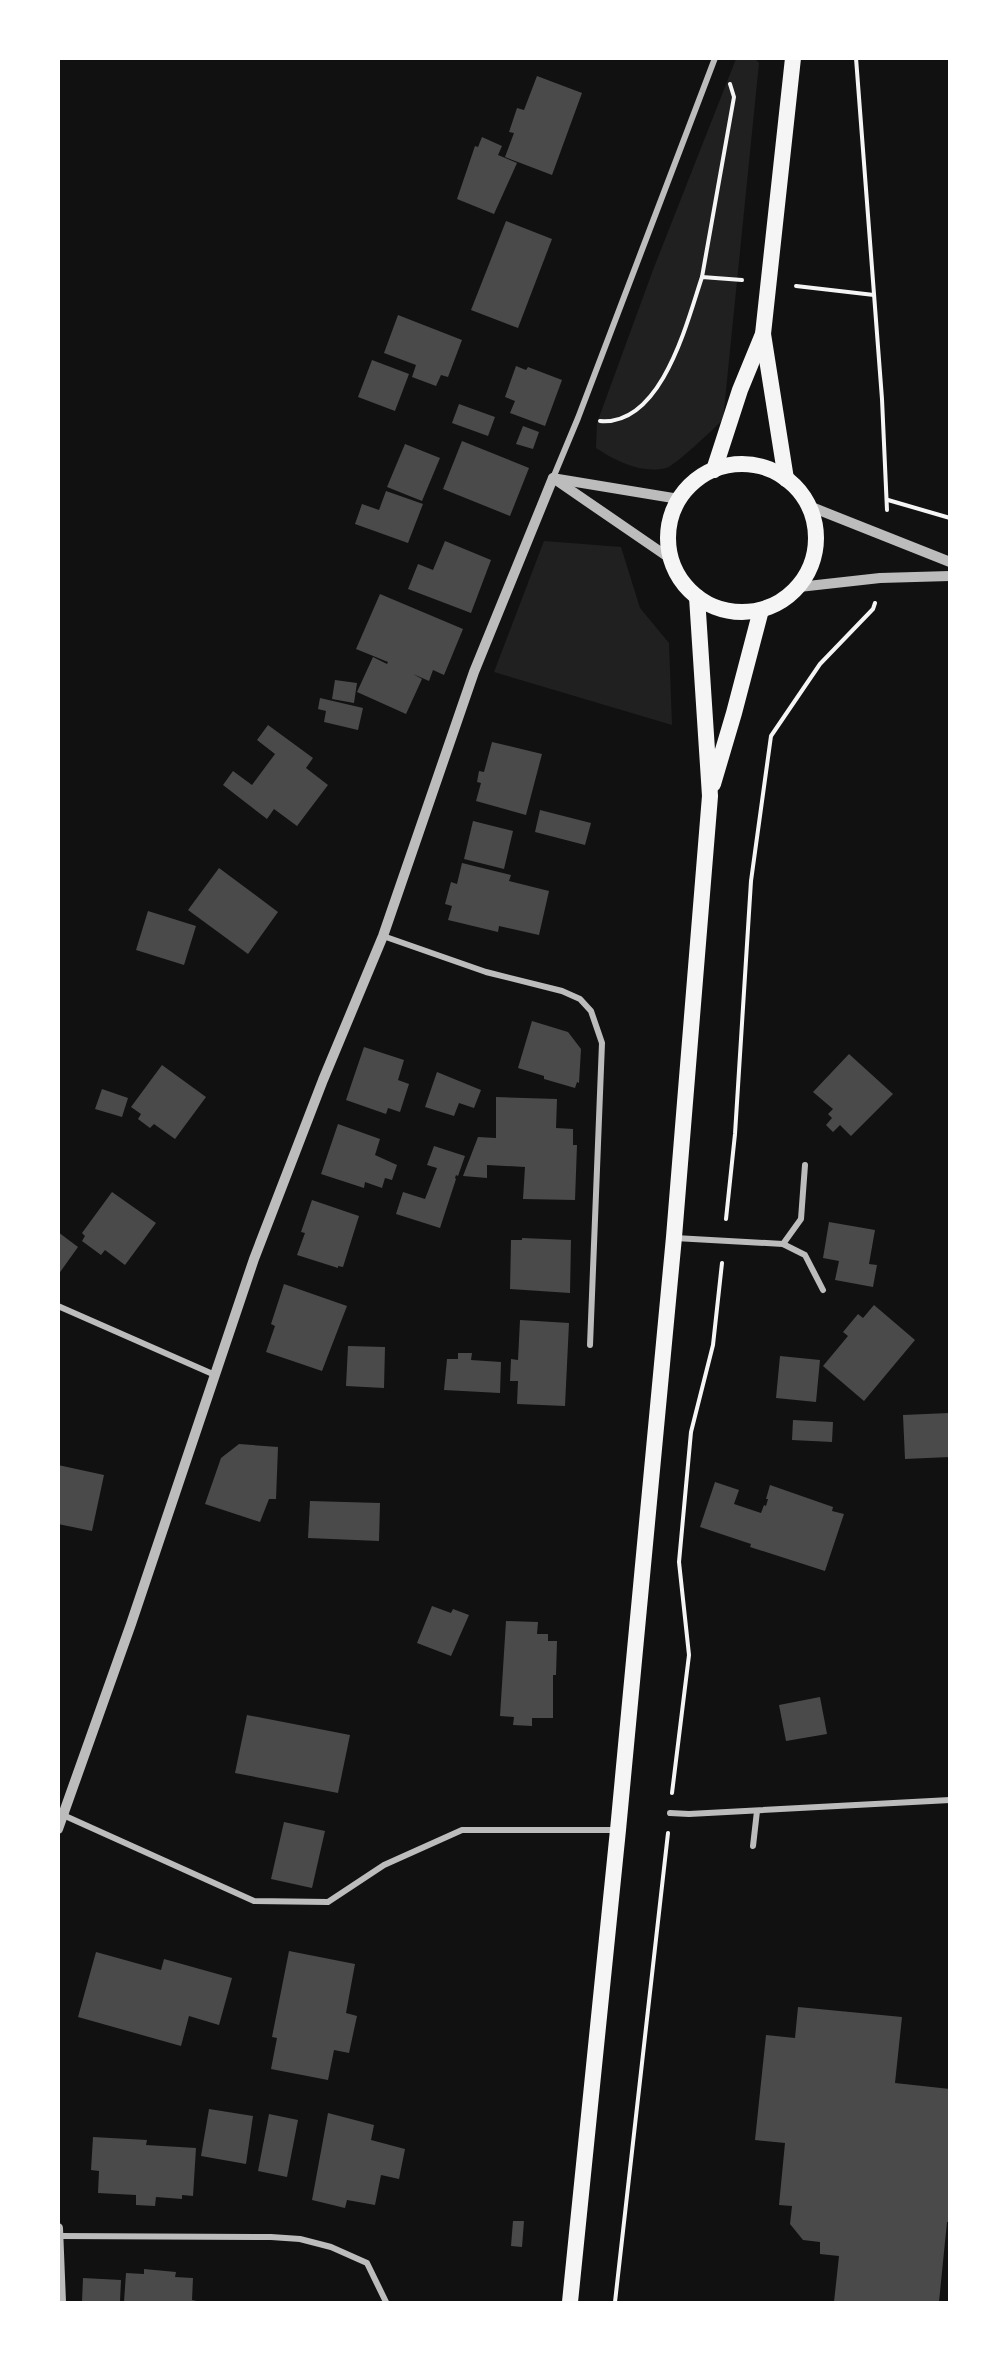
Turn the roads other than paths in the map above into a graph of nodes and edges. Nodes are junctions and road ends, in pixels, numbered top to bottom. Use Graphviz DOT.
graph roads {
  1 [pos="715,58"];
  2 [pos="793,58"];
  3 [pos="763,334"];
  4 [pos="714,470"];
  5 [pos="553,478"];
  6 [pos="786,478"];
  7 [pos="679,499"];
  8 [pos="809,506"];
  9 [pos="670,559"];
  10 [pos="950,562"];
  11 [pos="950,576"];
  12 [pos="799,586"];
  13 [pos="697,597"];
  14 [pos="761,610"];
  15 [pos="710,796"];
  16 [pos="383,936"];
  17 [pos="805,1165"];
  18 [pos="674,1238"];
  19 [pos="783,1244"];
  20 [pos="823,1290"];
  21 [pos="58,1306"];
  22 [pos="590,1345"];
  23 [pos="215,1375"];
  24 [pos="950,1800"];
  25 [pos="757,1811"];
  26 [pos="670,1813"];
  27 [pos="63,1815"];
  28 [pos="58,1829"];
  29 [pos="618,1830"];
  30 [pos="753,1846"];
  31 [pos="59,2232"];
  32 [pos="59,2255"];
  33 [pos="61,2302"];
  34 [pos="386,2302"];
  35 [pos="570,2302"];
  1 -- 5 [label="street"];
  2 -- 3 [label="highway"];
  3 -- 4 [label="highway"];
  3 -- 6 [label="highway"];
  4 -- 6 [label="highway"];
  4 -- 7 [label="highway"];
  5 -- 7 [label="street"];
  5 -- 9 [label="street"];
  5 -- 16 [label="street"];
  6 -- 8 [label="highway"];
  7 -- 9 [label="highway"];
  8 -- 10 [label="street"];
  8 -- 12 [label="highway"];
  9 -- 13 [label="highway"];
  11 -- 12 [label="street"];
  12 -- 14 [label="highway"];
  13 -- 14 [label="highway"];
  13 -- 15 [label="highway"];
  14 -- 15 [label="highway"];
  15 -- 18 [label="highway"];
  16 -- 22 [label="street"];
  16 -- 23 [label="street"];
  17 -- 19 [label="street"];
  18 -- 19 [label="street"];
  18 -- 29 [label="highway"];
  19 -- 20 [label="street"];
  21 -- 23 [label="street"];
  23 -- 27 [label="street"];
  24 -- 25 [label="street"];
  25 -- 26 [label="street"];
  25 -- 30 [label="street"];
  27 -- 28 [label="street"];
  27 -- 29 [label="street"];
  29 -- 35 [label="highway"];
  31 -- 32 [label="street"];
  31 -- 34 [label="street"];
  32 -- 33 [label="street"];
}
